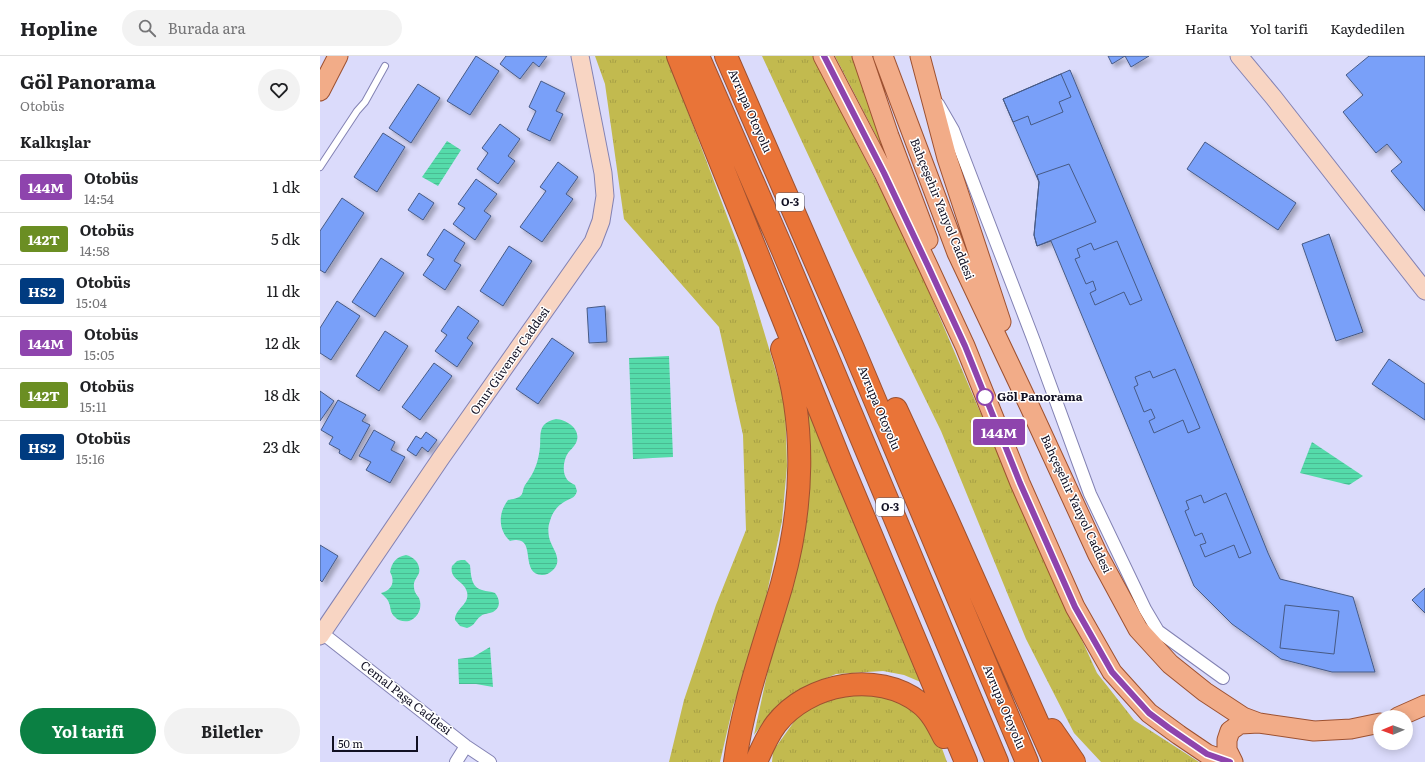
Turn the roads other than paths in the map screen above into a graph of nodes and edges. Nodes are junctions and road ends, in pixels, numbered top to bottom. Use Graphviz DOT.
graph roads {
  1 [pos="338,56"];
  2 [pos="580,56"];
  3 [pos="678,56"];
  4 [pos="698,56"];
  5 [pos="726,56"];
  6 [pos="824,56"];
  7 [pos="862,56"];
  8 [pos="883,56"];
  9 [pos="920,56"];
  10 [pos="1239,56"];
  11 [pos="385,66"];
  12 [pos="927,82"];
  13 [pos="320,91"];
  14 [pos="320,167"];
  15 [pos="761,264"];
  16 [pos="1425,291"];
  17 [pos="965,346"];
  18 [pos="854,348"];
  19 [pos="1028,403"];
  20 [pos="978,592"];
  21 [pos="321,634"];
  22 [pos="1223,678"];
  23 [pos="1425,705"];
  24 [pos="1413,710"];
  25 [pos="1259,723"];
  26 [pos="1373,724"];
  27 [pos="466,746"];
  28 [pos="456,762"];
  29 [pos="490,762"];
  30 [pos="735,762"];
  31 [pos="756,762"];
  32 [pos="956,762"];
  33 [pos="966,762"];
  34 [pos="997,762"];
  35 [pos="1028,762"];
  36 [pos="1055,762"];
  37 [pos="1074,762"];
  38 [pos="1229,762"];
  39 [pos="1233,762"];
  1 -- 13 [label="main road"];
  2 -- 21 [label="street, Onur Güvener Caddesi"];
  3 -- 15 [label="highway"];
  4 -- 34 [label="highway, O-3"];
  5 -- 18 [label="highway, Avrupa Otoyolu / O-3"];
  6 -- 17 [label="main road"];
  7 -- 17 [label="main road"];
  8 -- 19 [label="main road, Bahçeşehir Yanyol Caddesi"];
  9 -- 12 [label="main road"];
  10 -- 16 [label="street"];
  11 -- 14 [label="lane"];
  12 -- 19 [label="main road"];
  12 -- 22 [label="street"];
  15 -- 30 [label="highway"];
  15 -- 33 [label="highway"];
  17 -- 38 [label="main road"];
  18 -- 20 [label="highway"];
  18 -- 35 [label="highway, Avrupa Otoyolu / O-3"];
  19 -- 25 [label="main road, Bahçeşehir Yanyol Caddesi"];
  20 -- 36 [label="highway"];
  20 -- 37 [label="highway"];
  21 -- 27 [label="street, Cemal Paşa Caddesi"];
  23 -- 24 [label="main road"];
  25 -- 26 [label="main road, Bahçeşehir Yanyol Caddesi"];
  25 -- 39 [label="main road"];
  27 -- 28 [label="street"];
  27 -- 29 [label="street, Cemal Paşa Caddesi"];
  31 -- 32 [label="highway"];
}
